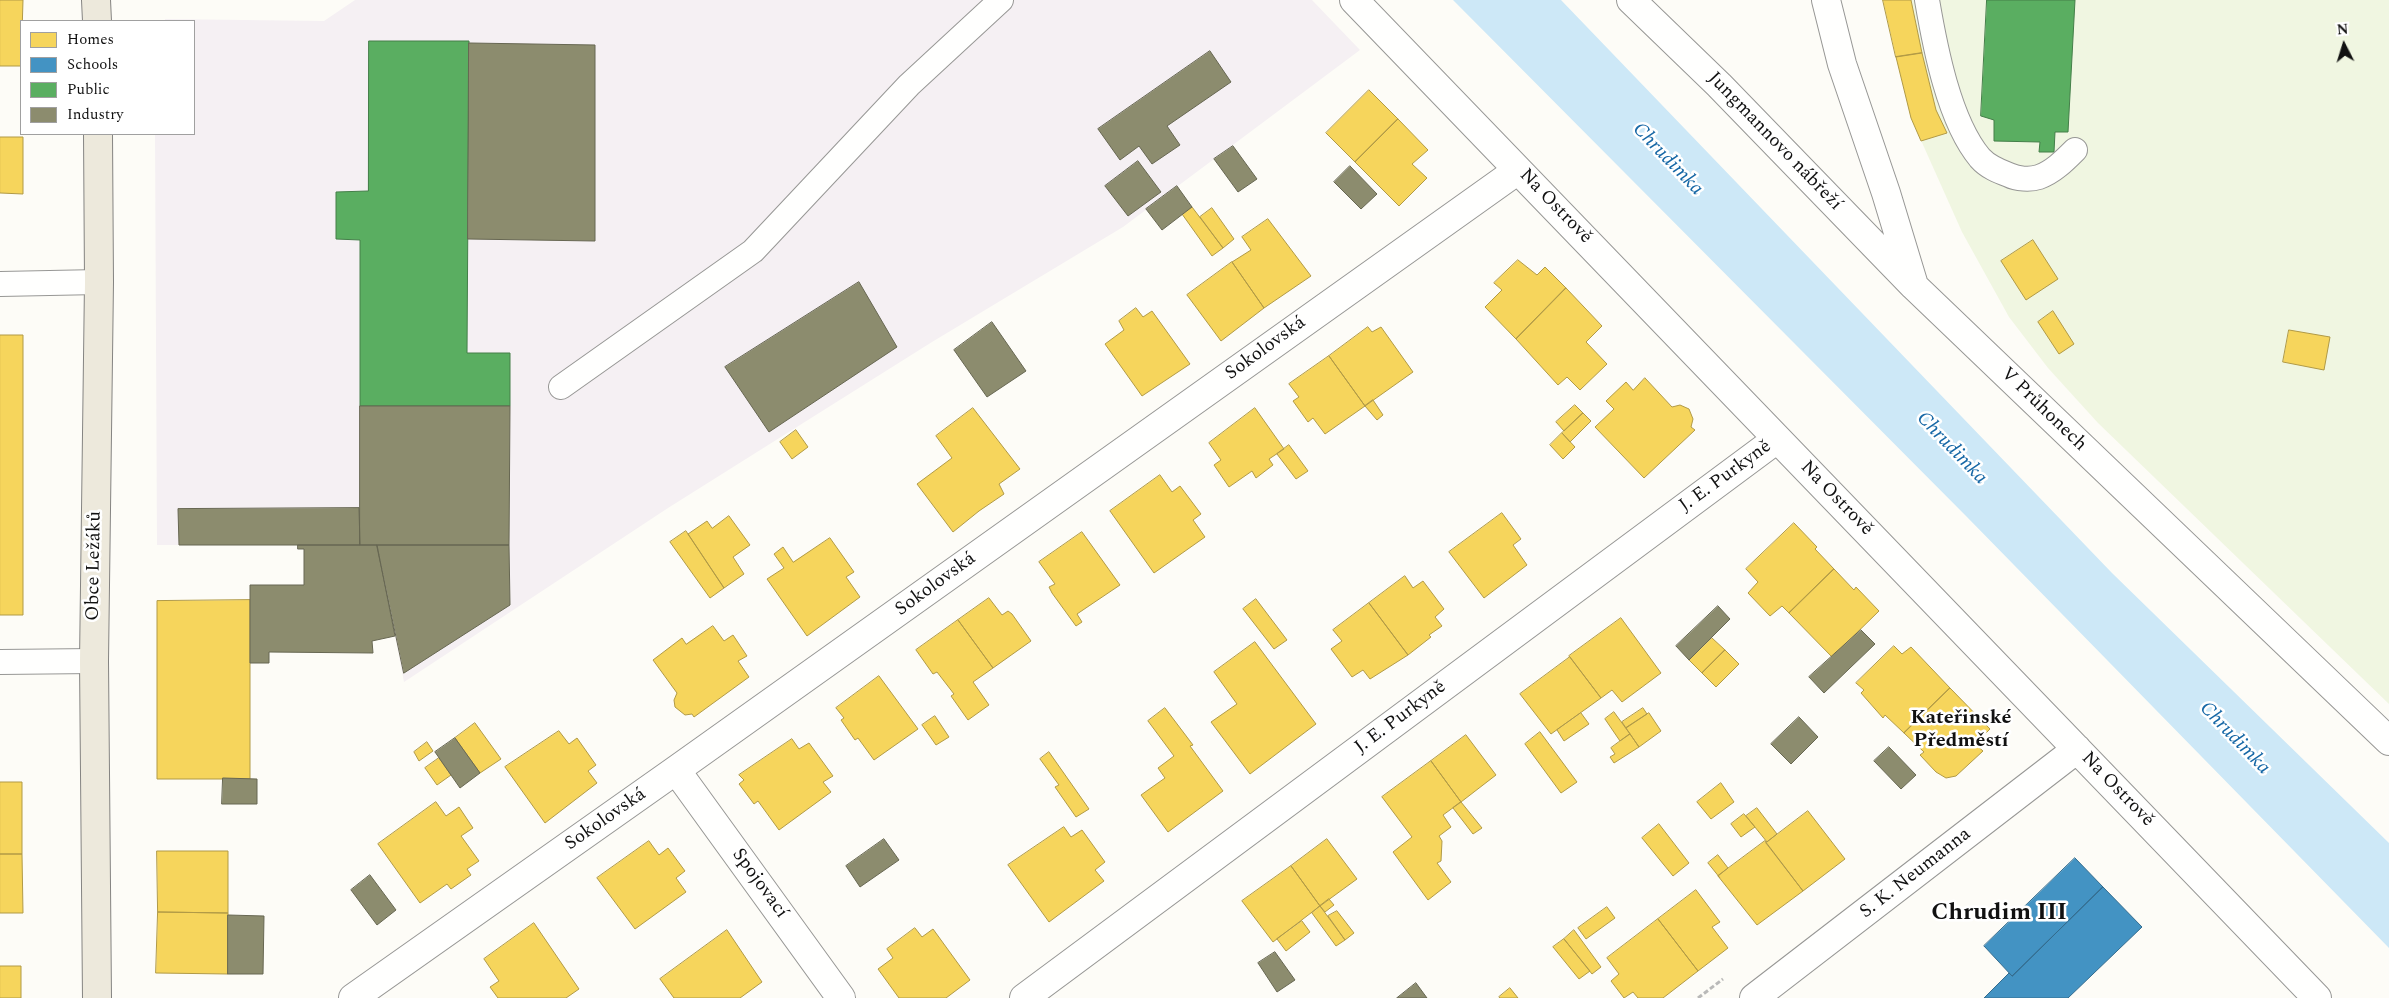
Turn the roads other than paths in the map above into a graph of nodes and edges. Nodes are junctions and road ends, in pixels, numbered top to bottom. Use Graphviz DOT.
graph roads {
  1 [pos="96,0"];
  2 [pos="1001,0"];
  3 [pos="1354,0"];
  4 [pos="1631,0"];
  5 [pos="1826,0"];
  6 [pos="1927,0"];
  7 [pos="97,20"];
  8 [pos="98,135"];
  9 [pos="2075,150"];
  10 [pos="1518,170"];
  11 [pos="99,282"];
  12 [pos="0,284"];
  13 [pos="1914,286"];
  14 [pos="561,387"];
  15 [pos="1777,439"];
  16 [pos="94,661"];
  17 [pos="0,662"];
  18 [pos="2389,741"];
  19 [pos="2077,749"];
  20 [pos="676,770"];
  21 [pos="97,998"];
  22 [pos="353,998"];
  23 [pos="841,998"];
  24 [pos="1024,998"];
  25 [pos="1754,998"];
  26 [pos="2317,998"];
  1 -- 7 [label="main road"];
  2 -- 14 [label="lane"];
  3 -- 10 [label="street, Na Ostrově"];
  4 -- 13 [label="street, Jungmannovo nábřeží"];
  5 -- 13 [label="street, V Průhonech"];
  6 -- 9 [label="lane"];
  8 -- 11 [label="main road, Obce Ležáků"];
  10 -- 15 [label="street, Na Ostrově"];
  10 -- 20 [label="street, Sokolovská"];
  11 -- 12 [label="lane"];
  11 -- 16 [label="main road, Obce Ležáků"];
  13 -- 18 [label="street, V Průhonech"];
  15 -- 19 [label="street, Na Ostrově"];
  15 -- 24 [label="street, J. E. Purkyně"];
  16 -- 17 [label="lane"];
  16 -- 21 [label="main road, Obce Ležáků"];
  19 -- 25 [label="street, S. K. Neumanna"];
  19 -- 26 [label="street, Na Ostrově"];
  20 -- 22 [label="street, Sokolovská"];
  20 -- 23 [label="street, Spojovací"];
}
